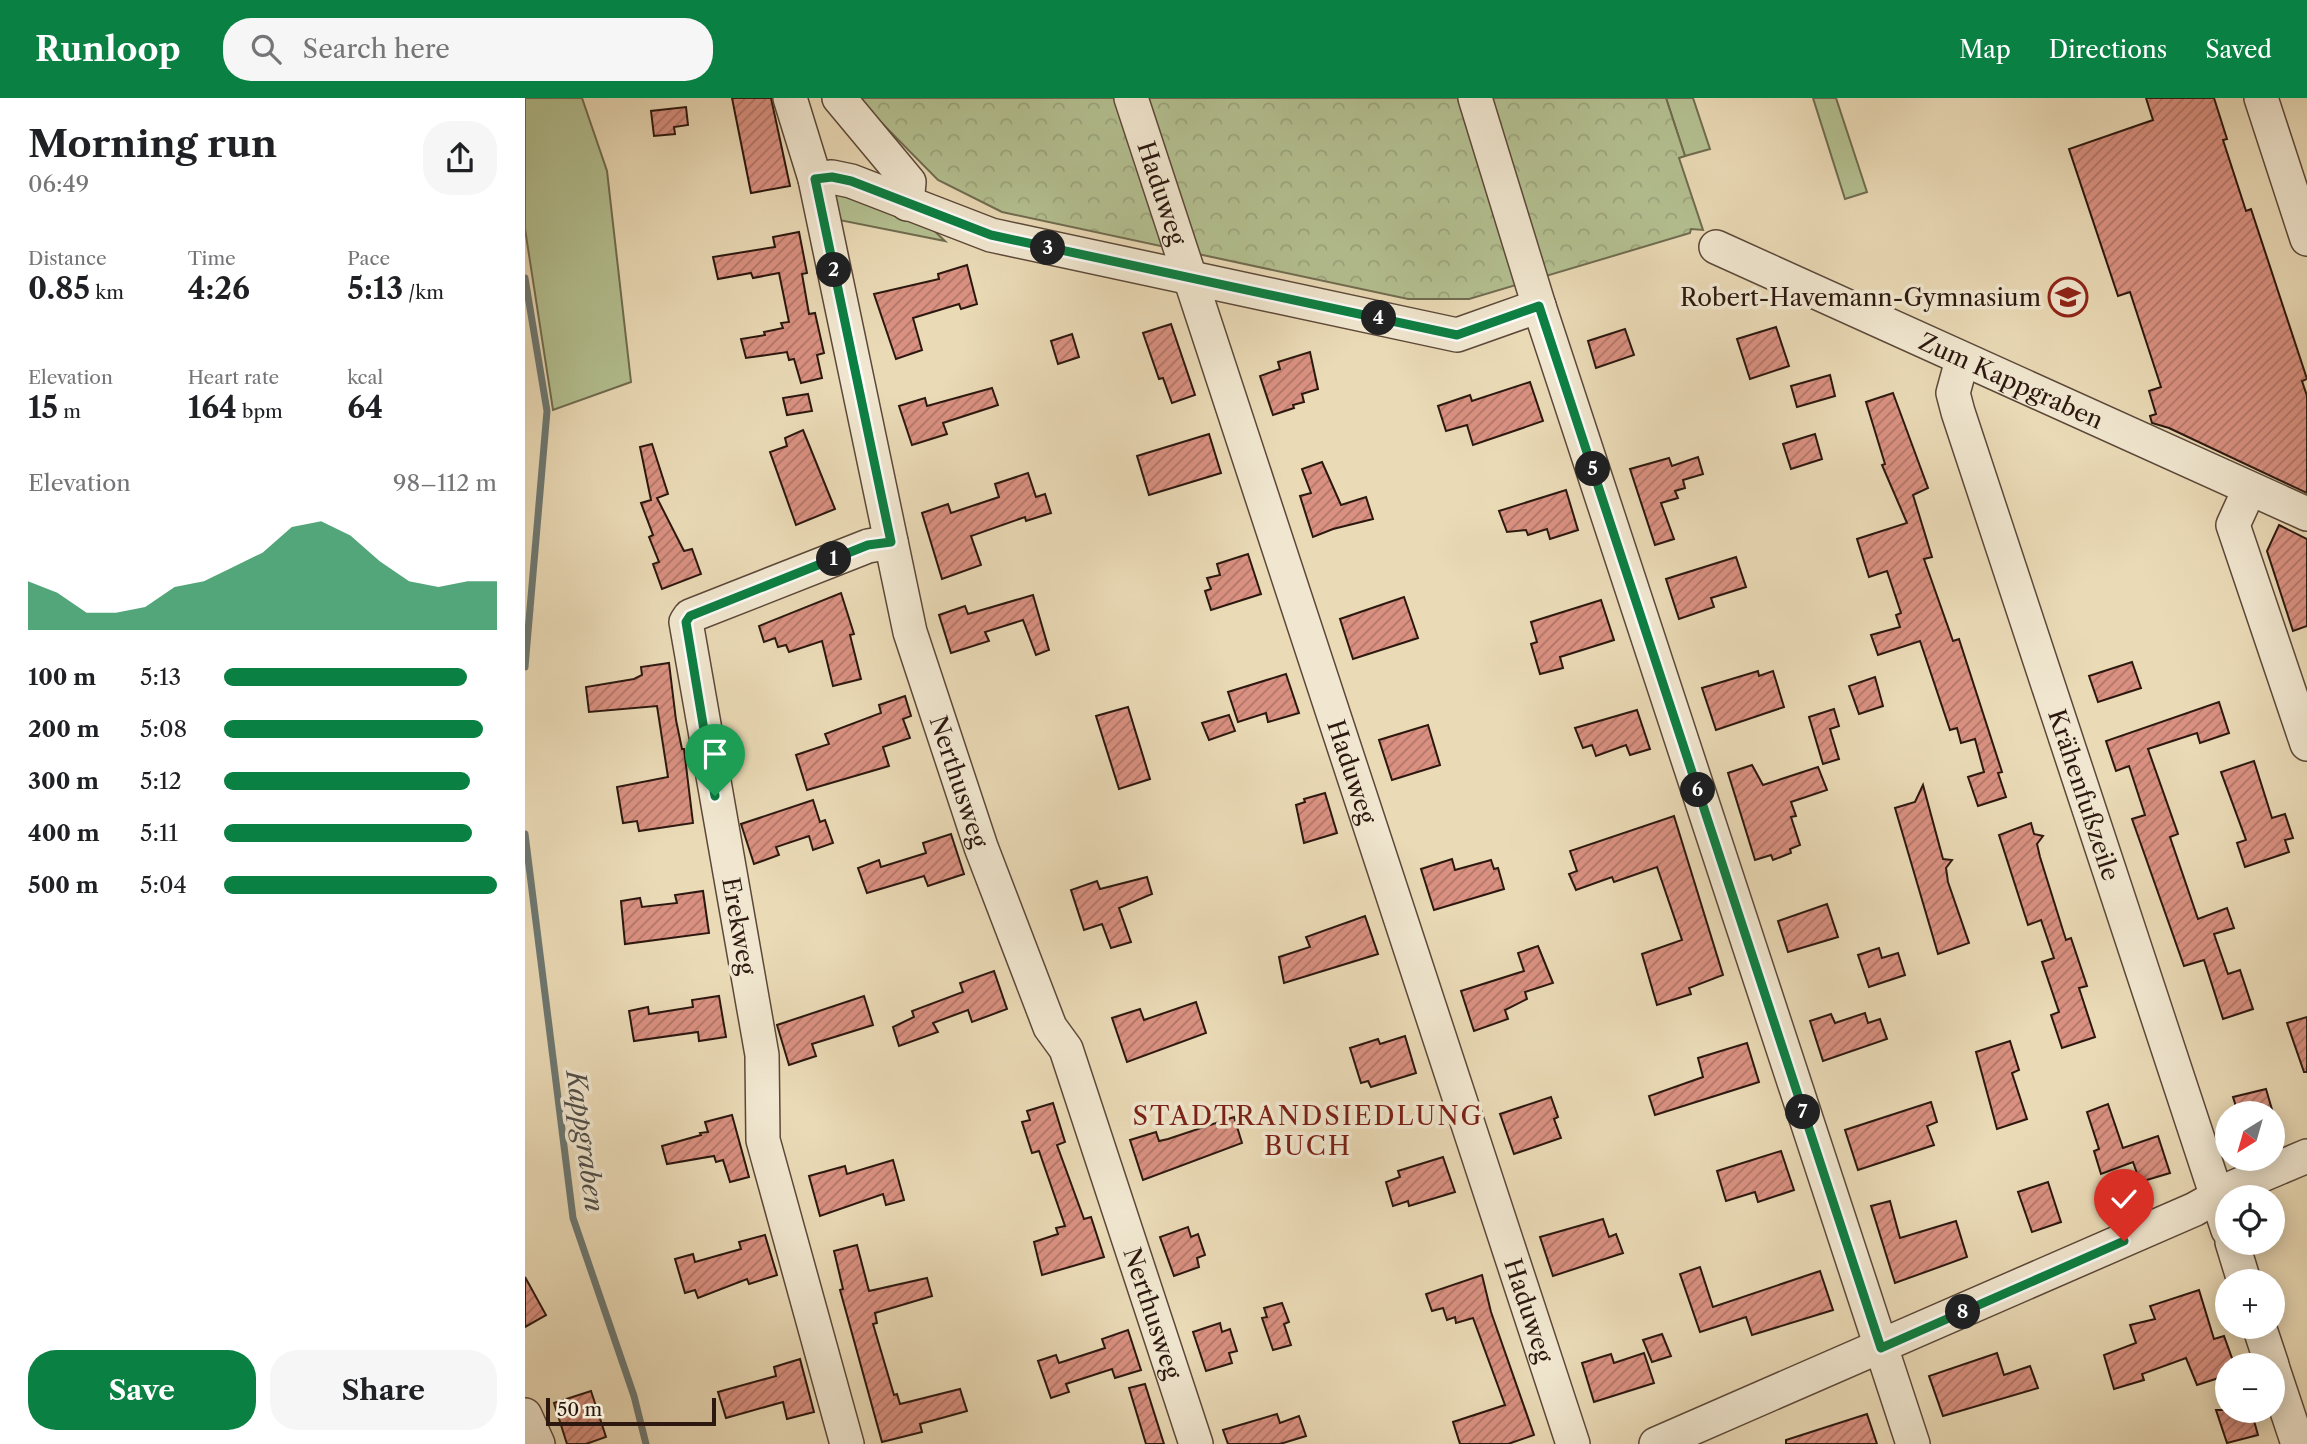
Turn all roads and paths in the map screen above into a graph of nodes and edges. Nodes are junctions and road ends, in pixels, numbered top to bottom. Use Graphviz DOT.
graph roads {
  1 [pos="791,98"];
  2 [pos="839,98"];
  3 [pos="1131,98"];
  4 [pos="1475,98"];
  5 [pos="2261,98"];
  6 [pos="2294,155"];
  7 [pos="815,179"];
  8 [pos="907,204"];
  9 [pos="2307,239"];
  10 [pos="1716,247"];
  11 [pos="1191,279"];
  12 [pos="1539,306"];
  13 [pos="1962,360"];
  14 [pos="2249,490"];
  15 [pos="2307,514"];
  16 [pos="891,542"];
  17 [pos="2307,744"];
  18 [pos="2307,1156"];
  19 [pos="2243,1185"];
  20 [pos="2215,1191"];
  21 [pos="2215,1198"];
  22 [pos="1881,1348"];
  23 [pos="2285,1404"];
  24 [pos="525,1415"];
  25 [pos="538,1444"];
  26 [pos="847,1444"];
  27 [pos="1196,1444"];
  28 [pos="1573,1444"];
  29 [pos="1656,1444"];
  30 [pos="1913,1444"];
  31 [pos="2298,1444"];
  1 -- 7 [label="street, Nerthusweg"];
  2 -- 8 [label="street"];
  3 -- 11 [label="street, Haduweg"];
  4 -- 12 [label="street"];
  5 -- 6 [label="street"];
  6 -- 9 [label="street"];
  7 -- 8 [label="street"];
  7 -- 16 [label="street, Nerthusweg"];
  8 -- 11 [label="street"];
  10 -- 13 [label="street, Zum Kappgraben"];
  11 -- 12 [label="street"];
  11 -- 28 [label="street, Haduweg"];
  12 -- 22 [label="street"];
  13 -- 14 [label="street, Zum Kappgraben"];
  13 -- 20 [label="street, Krähenfußzeile"];
  14 -- 15 [label="street, Zum Kappgraben"];
  14 -- 17 [label="street"];
  16 -- 26 [label="street, Erekweg"];
  16 -- 27 [label="street, Nerthusweg"];
  18 -- 19 [label="street"];
  21 -- 22 [label="street"];
  22 -- 29 [label="street"];
  22 -- 30 [label="street"];
  23 -- 31 [label="street"];
  24 -- 25 [label="street"];
}
